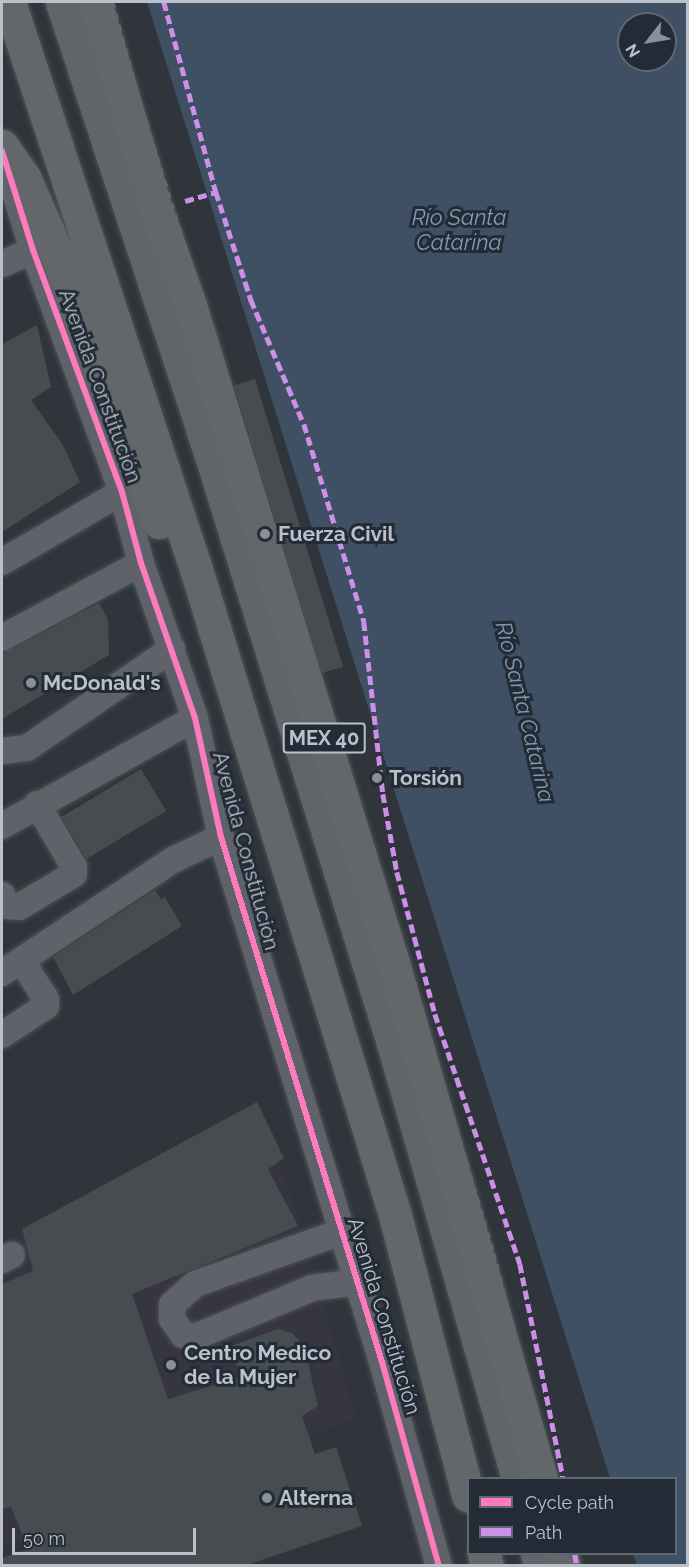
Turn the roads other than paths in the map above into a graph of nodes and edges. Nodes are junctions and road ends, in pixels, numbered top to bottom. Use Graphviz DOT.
graph roads {
  1 [pos="9,2"];
  2 [pos="63,2"];
  3 [pos="95,2"];
  4 [pos="2,146"];
  5 [pos="2,151"];
  6 [pos="33,250"];
  7 [pos="2,263"];
  8 [pos="122,492"];
  9 [pos="2,562"];
  10 [pos="141,563"];
  11 [pos="196,568"];
  12 [pos="2,638"];
  13 [pos="172,649"];
  14 [pos="195,718"];
  15 [pos="2,751"];
  16 [pos="37,804"];
  17 [pos="2,826"];
  18 [pos="221,837"];
  19 [pos="2,895"];
  20 [pos="11,966"];
  21 [pos="2,1035"];
  22 [pos="341,1232"];
  23 [pos="357,1282"];
  24 [pos="517,1477"];
  25 [pos="540,1477"];
  26 [pos="467,1492"];
  27 [pos="439,1566"];
  1 -- 11 [label="highway, Avenida Constitución / MEX 40"];
  2 -- 24 [label="main road"];
  3 -- 25 [label="highway, MEX 40"];
  4 -- 11 [label="highway"];
  5 -- 6 [label="street, Avenida Constitución"];
  6 -- 7 [label="street"];
  6 -- 8 [label="street, Avenida Constitución"];
  8 -- 9 [label="street"];
  8 -- 10 [label="street, Avenida Constitución"];
  10 -- 12 [label="street"];
  10 -- 13 [label="street, Avenida Constitución"];
  11 -- 26 [label="highway, Avenida Constitución / MEX 40"];
  13 -- 14 [label="street, Avenida Constitución"];
  13 -- 15 [label="street"];
  14 -- 16 [label="street"];
  14 -- 18 [label="street, Avenida Constitución"];
  16 -- 17 [label="street"];
  16 -- 19 [label="street"];
  18 -- 20 [label="street"];
  18 -- 22 [label="street, Avenida Constitución"];
  20 -- 21 [label="street"];
  22 -- 23 [label="street, Avenida Constitución"];
  22 -- 23 [label="street"];
  23 -- 27 [label="street, Avenida Constitución"];
}
